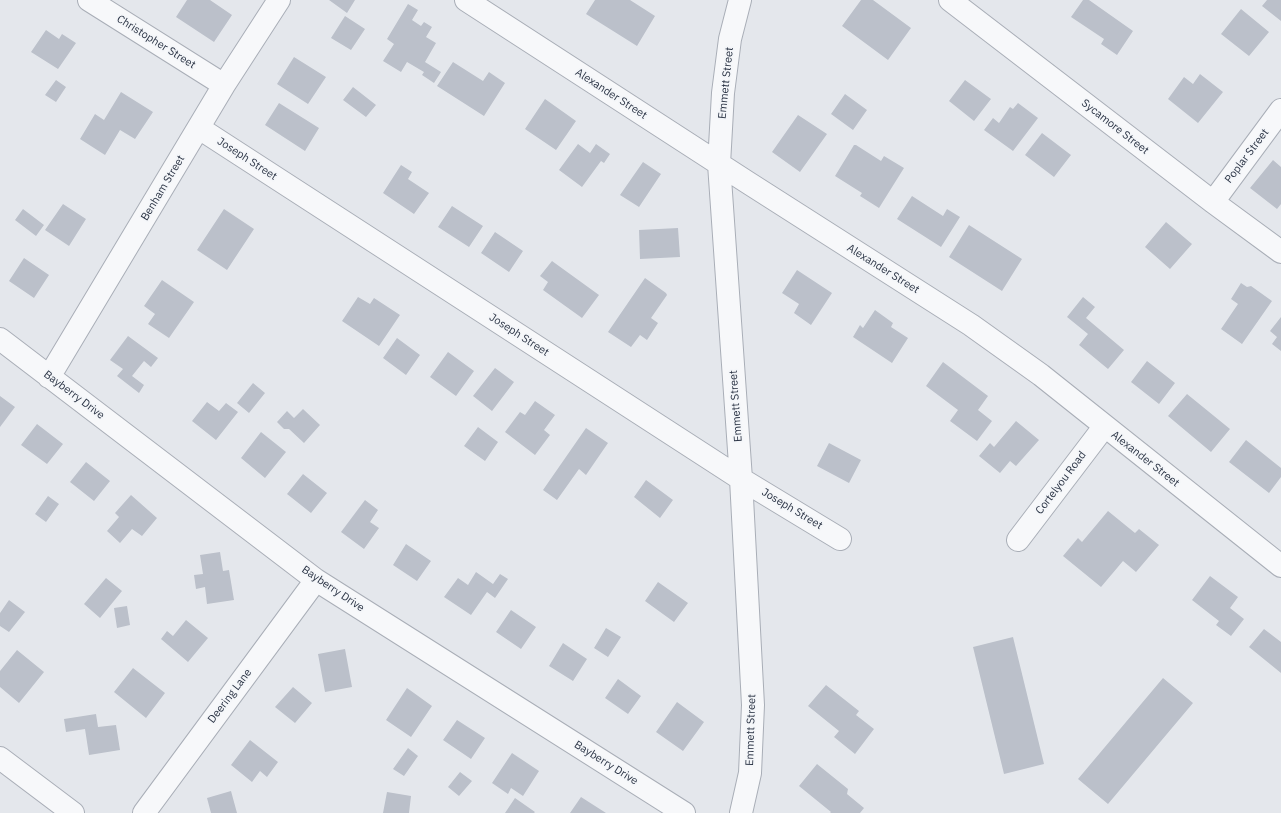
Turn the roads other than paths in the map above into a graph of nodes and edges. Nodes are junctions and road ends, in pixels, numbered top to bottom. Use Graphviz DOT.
graph roads {
  1 [pos="89,0"];
  2 [pos="279,0"];
  3 [pos="466,0"];
  4 [pos="740,0"];
  5 [pos="950,0"];
  6 [pos="224,85"];
  7 [pos="1281,110"];
  8 [pos="199,128"];
  9 [pos="719,164"];
  10 [pos="1213,202"];
  11 [pos="1281,252"];
  12 [pos="0,339"];
  13 [pos="49,377"];
  14 [pos="1104,426"];
  15 [pos="741,479"];
  16 [pos="840,539"];
  17 [pos="1018,540"];
  18 [pos="1281,566"];
  19 [pos="316,580"];
  20 [pos="0,758"];
  21 [pos="73,813"];
  22 [pos="144,813"];
  23 [pos="684,813"];
  24 [pos="742,813"];
  1 -- 6 [label="street, Christopher Street"];
  2 -- 6 [label="street, Benham Street"];
  3 -- 9 [label="street, Alexander Street"];
  4 -- 9 [label="street, Emmett Street"];
  5 -- 10 [label="street, Sycamore Street"];
  6 -- 8 [label="street, Benham Street"];
  7 -- 10 [label="street, Poplar Street"];
  8 -- 13 [label="street, Benham Street"];
  8 -- 15 [label="street, Joseph Street"];
  9 -- 14 [label="street, Alexander Street"];
  9 -- 15 [label="street, Emmett Street"];
  10 -- 11 [label="street, Sycamore Street"];
  12 -- 13 [label="street, Bayberry Drive"];
  13 -- 19 [label="street, Bayberry Drive"];
  14 -- 17 [label="street, Cortelyou Road"];
  14 -- 18 [label="street, Alexander Street"];
  15 -- 16 [label="street, Joseph Street"];
  15 -- 24 [label="street, Emmett Street"];
  19 -- 22 [label="street, Deering Lane"];
  19 -- 23 [label="street, Bayberry Drive"];
  20 -- 21 [label="street"];
}
